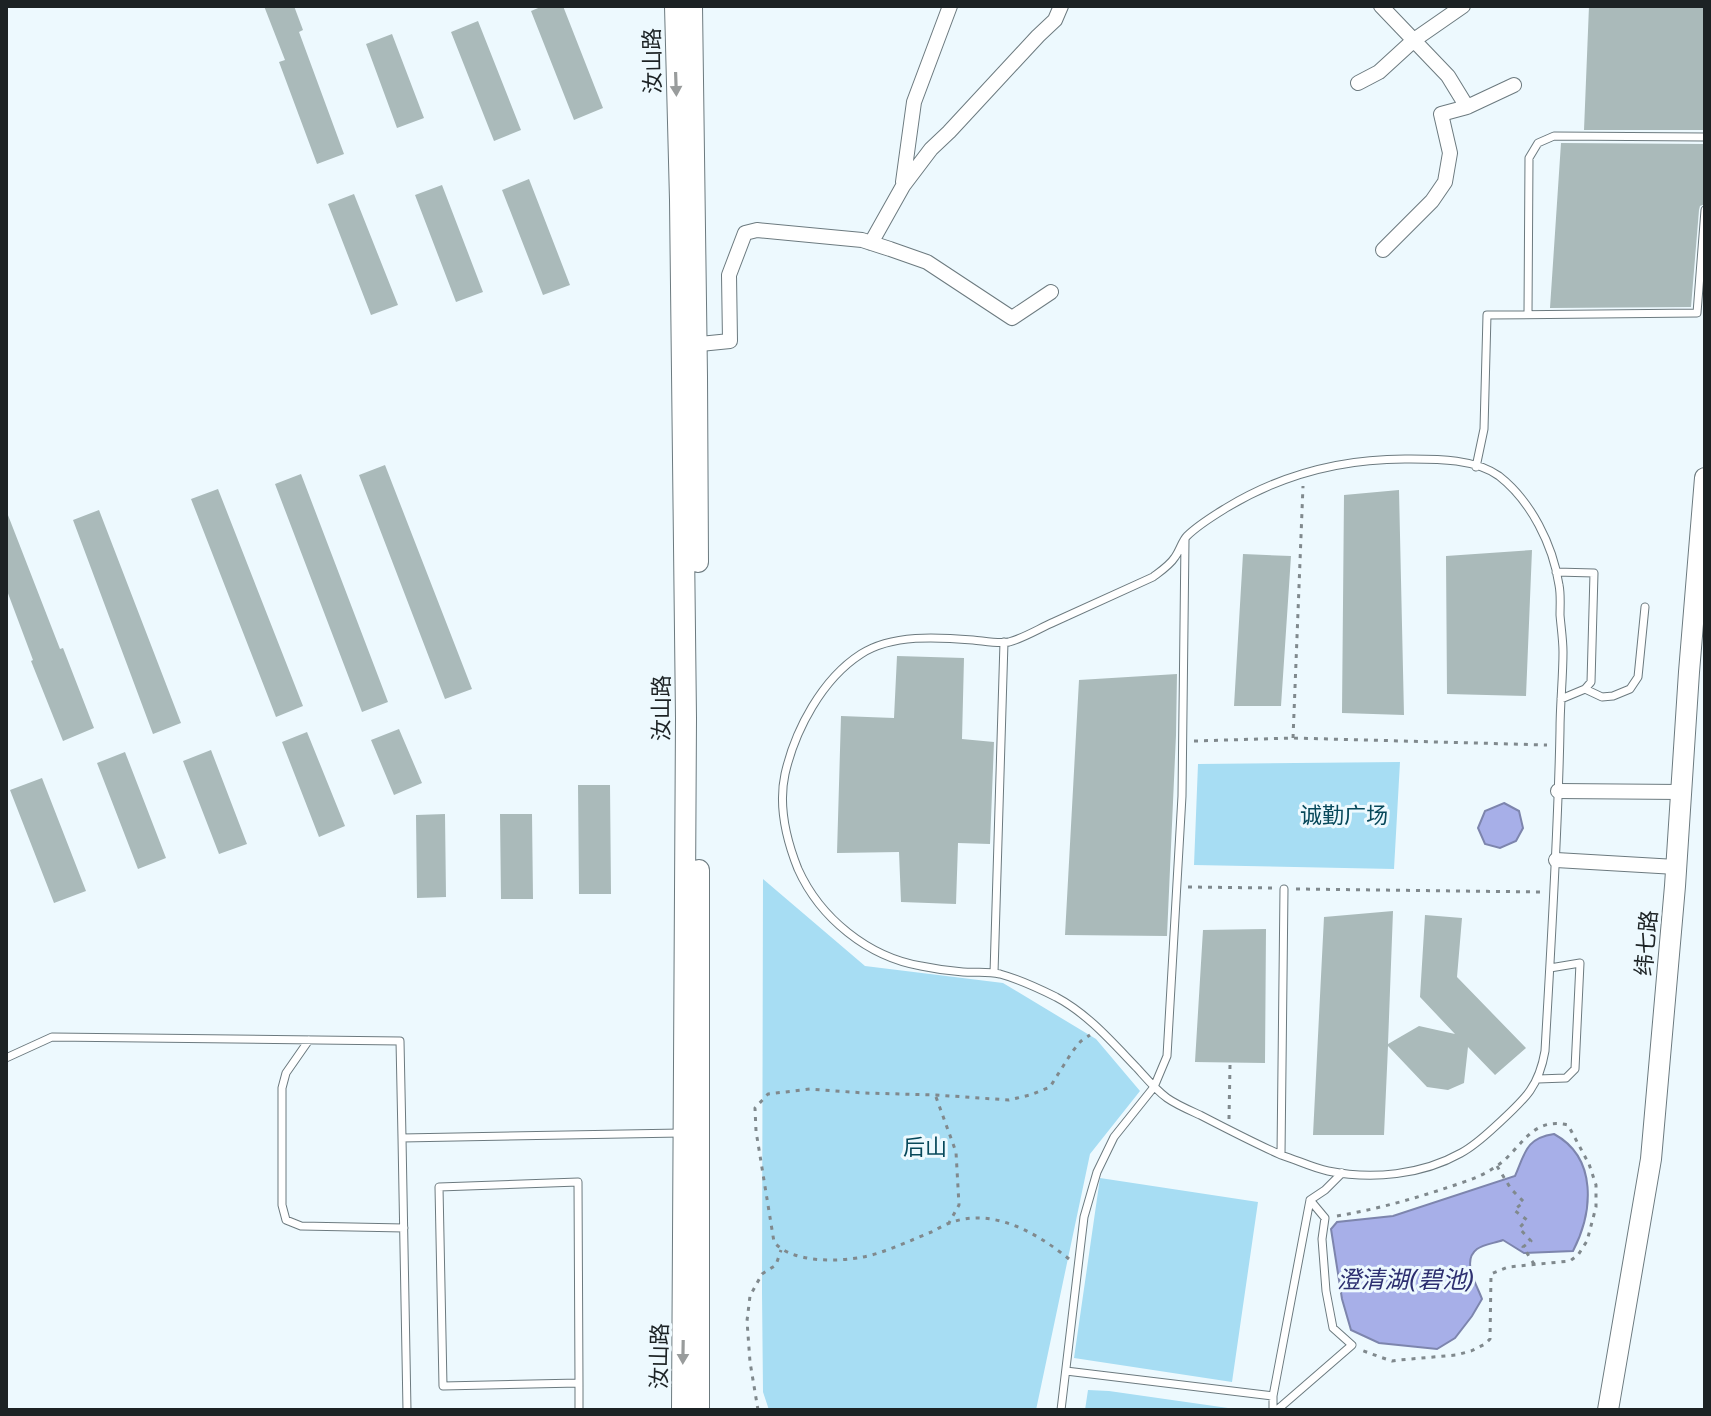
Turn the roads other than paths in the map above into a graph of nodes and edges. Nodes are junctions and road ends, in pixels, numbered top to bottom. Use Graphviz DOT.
graph roads {
  1 [pos="675,6"];
  2 [pos="692,6"];
  3 [pos="950,6"];
  4 [pos="1061,6"];
  5 [pos="1381,6"];
  6 [pos="1463,6"];
  7 [pos="1414,40"];
  8 [pos="1358,83"];
  9 [pos="1514,85"];
  10 [pos="1467,107"];
  11 [pos="1705,137"];
  12 [pos="903,186"];
  13 [pos="1705,210"];
  14 [pos="871,243"];
  15 [pos="1383,250"];
  16 [pos="1051,292"];
  17 [pos="1528,314"];
  18 [pos="689,346"];
  19 [pos="1476,467"];
  20 [pos="1705,478"];
  21 [pos="1185,537"];
  22 [pos="1556,572"];
  23 [pos="1645,607"];
  24 [pos="1004,642"];
  25 [pos="1585,689"];
  26 [pos="1561,699"];
  27 [pos="1558,791"];
  28 [pos="1681,792"];
  29 [pos="1556,860"];
  30 [pos="1676,867"];
  31 [pos="1284,889"];
  32 [pos="1550,968"];
  33 [pos="994,973"];
  34 [pos="309,1040"];
  35 [pos="6,1058"];
  36 [pos="1538,1079"];
  37 [pos="1154,1087"];
  38 [pos="683,1133"];
  39 [pos="402,1138"];
  40 [pos="1281,1155"];
  41 [pos="1342,1173"];
  42 [pos="1310,1200"];
  43 [pos="404,1228"];
  44 [pos="1066,1371"];
  45 [pos="579,1383"];
  46 [pos="1273,1396"];
  47 [pos="407,1410"];
  48 [pos="579,1410"];
  49 [pos="682,1410"];
  50 [pos="699,1410"];
  51 [pos="1061,1410"];
  52 [pos="1275,1410"];
  53 [pos="1608,1410"];
  1 -- 18 [label="street, 汝山路, one-way"];
  2 -- 18 [label="street, 汝山路"];
  3 -- 12 [label="street"];
  4 -- 12 [label="street"];
  5 -- 7 [label="street"];
  6 -- 7 [label="street"];
  7 -- 8 [label="street"];
  7 -- 10 [label="street"];
  9 -- 10 [label="street"];
  10 -- 15 [label="street"];
  11 -- 17 [label="lane"];
  12 -- 14 [label="street"];
  13 -- 17 [label="lane"];
  14 -- 16 [label="street"];
  14 -- 18 [label="street"];
  17 -- 19 [label="lane"];
  18 -- 38 [label="street, 汝山路"];
  18 -- 50 [label="street, 汝山路"];
  19 -- 21 [label="lane"];
  19 -- 22 [label="lane"];
  20 -- 28 [label="street, 纬七路"];
  21 -- 24 [label="lane"];
  21 -- 37 [label="lane"];
  22 -- 25 [label="lane"];
  22 -- 26 [label="lane"];
  23 -- 25 [label="lane"];
  24 -- 33 [label="lane"];
  24 -- 33 [label="lane"];
  25 -- 26 [label="lane"];
  26 -- 27 [label="lane"];
  27 -- 28 [label="street"];
  27 -- 29 [label="lane"];
  28 -- 30 [label="street, 纬七路"];
  29 -- 30 [label="street"];
  29 -- 32 [label="lane"];
  30 -- 53 [label="street, 纬七路"];
  31 -- 40 [label="lane"];
  32 -- 36 [label="lane"];
  32 -- 36 [label="lane"];
  33 -- 37 [label="lane"];
  34 -- 35 [label="lane"];
  34 -- 39 [label="lane"];
  34 -- 43 [label="lane"];
  36 -- 41 [label="lane"];
  37 -- 40 [label="lane"];
  37 -- 44 [label="lane"];
  38 -- 39 [label="lane"];
  38 -- 49 [label="street, 汝山路, one-way"];
  39 -- 43 [label="lane"];
  40 -- 41 [label="lane"];
  41 -- 42 [label="lane"];
  42 -- 46 [label="lane"];
  42 -- 52 [label="lane"];
  43 -- 47 [label="lane"];
  44 -- 46 [label="lane"];
  44 -- 51 [label="lane"];
  45 -- 45 [label="lane"];
  45 -- 48 [label="lane"];
  46 -- 52 [label="lane"];
}
